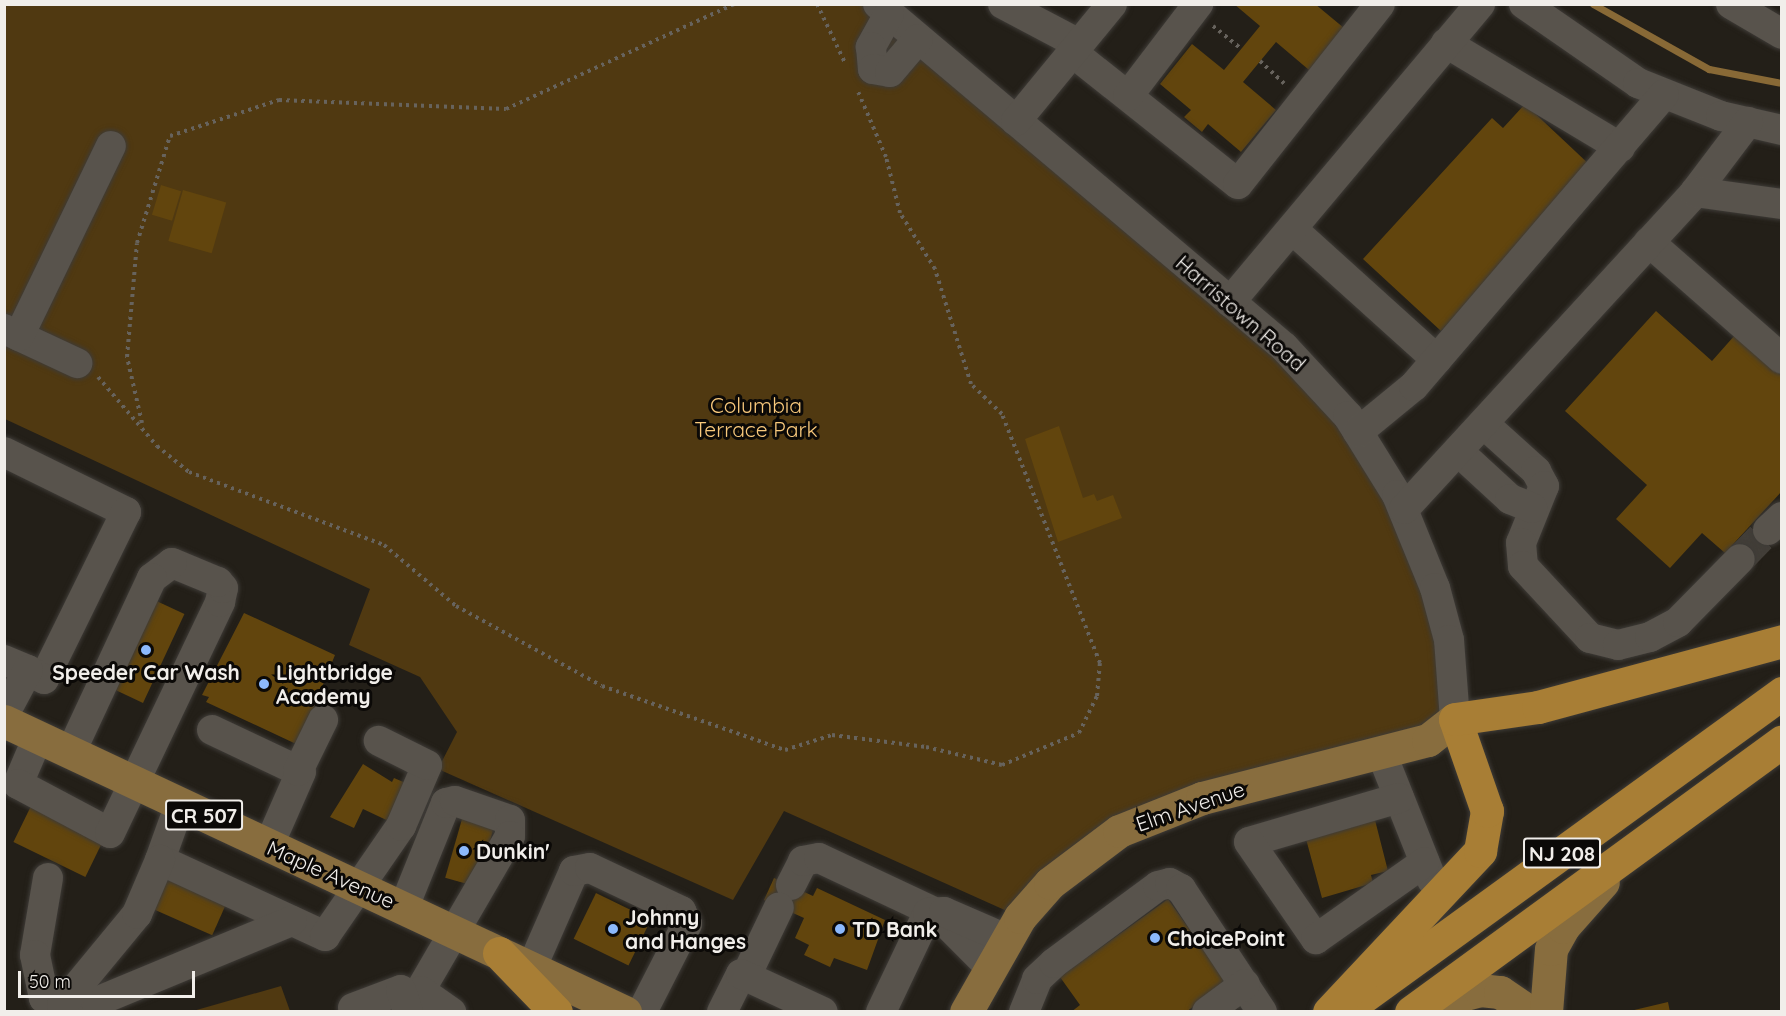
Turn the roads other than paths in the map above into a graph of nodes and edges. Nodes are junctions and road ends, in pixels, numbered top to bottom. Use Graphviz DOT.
graph roads {
  1 [pos="1003,4"];
  2 [pos="1112,4"];
  3 [pos="1380,4"];
  4 [pos="1480,4"];
  5 [pos="1524,4"];
  6 [pos="1731,4"];
  7 [pos="1196,7"];
  8 [pos="884,9"];
  9 [pos="1782,34"];
  10 [pos="918,39"];
  11 [pos="1446,43"];
  12 [pos="1076,48"];
  13 [pos="1664,94"];
  14 [pos="1128,96"];
  15 [pos="1016,121"];
  16 [pos="1748,122"];
  17 [pos="1782,130"];
  18 [pos="111,146"];
  19 [pos="1620,147"];
  20 [pos="1695,192"];
  21 [pos="1782,204"];
  22 [pos="1292,228"];
  23 [pos="1649,242"];
  24 [pos="1230,302"];
  25 [pos="12,332"];
  26 [pos="1782,359"];
  27 [pos="1437,360"];
  28 [pos="76,363"];
  29 [pos="1485,424"];
  30 [pos="1358,432"];
  31 [pos="4,452"];
  32 [pos="1460,453"];
  33 [pos="1532,508"];
  34 [pos="1404,509"];
  35 [pos="1740,559"];
  36 [pos="1782,641"];
  37 [pos="16,665"];
  38 [pos="1782,693"];
  39 [pos="4,715"];
  40 [pos="1455,719"];
  41 [pos="323,720"];
  42 [pos="4,721"];
  43 [pos="212,730"];
  44 [pos="38,737"];
  45 [pos="379,741"];
  46 [pos="1782,741"];
  47 [pos="71,752"];
  48 [pos="1381,752"];
  49 [pos="298,771"];
  50 [pos="134,782"];
  51 [pos="1399,798"];
  52 [pos="180,804"];
  53 [pos="269,845"];
  54 [pos="1633,849"];
  55 [pos="160,860"];
  56 [pos="1425,862"];
  57 [pos="48,878"];
  58 [pos="355,887"];
  59 [pos="1440,899"];
  60 [pos="404,907"];
  61 [pos="936,913"];
  62 [pos="292,921"];
  63 [pos="458,933"];
  64 [pos="998,952"];
  65 [pos="499,953"];
  66 [pos="531,969"];
  67 [pos="746,976"];
  68 [pos="1245,984"];
  69 [pos="412,1004"];
  70 [pos="62,1005"];
  71 [pos="353,1008"];
  72 [pos="451,1011"];
  73 [pos="555,1011"];
  74 [pos="625,1011"];
  75 [pos="642,1011"];
  76 [pos="722,1011"];
  77 [pos="823,1011"];
  78 [pos="881,1011"];
  79 [pos="966,1011"];
  80 [pos="1024,1011"];
  81 [pos="1208,1011"];
  82 [pos="1262,1011"];
  83 [pos="1329,1011"];
  84 [pos="1343,1011"];
  85 [pos="1411,1011"];
  86 [pos="1530,1011"];
  87 [pos="1546,1011"];
  1 -- 12 [label="street"];
  2 -- 12 [label="street"];
  3 -- 14 [label="street"];
  4 -- 11 [label="street"];
  5 -- 13 [label="street"];
  6 -- 9 [label="street"];
  7 -- 14 [label="street"];
  8 -- 10 [label="street, Harristown Road"];
  8 -- 10 [label="street"];
  10 -- 15 [label="street, Harristown Road"];
  11 -- 19 [label="street"];
  11 -- 22 [label="street"];
  12 -- 14 [label="street"];
  12 -- 15 [label="street"];
  13 -- 16 [label="street"];
  13 -- 19 [label="street"];
  15 -- 24 [label="street, Harristown Road"];
  16 -- 17 [label="street"];
  16 -- 20 [label="street"];
  18 -- 25 [label="street"];
  19 -- 27 [label="street"];
  20 -- 21 [label="street"];
  20 -- 23 [label="street"];
  22 -- 24 [label="street"];
  22 -- 27 [label="street"];
  23 -- 26 [label="street"];
  23 -- 29 [label="street"];
  24 -- 30 [label="street, Harristown Road"];
  25 -- 28 [label="street"];
  27 -- 30 [label="street"];
  29 -- 32 [label="street"];
  29 -- 33 [label="street"];
  30 -- 34 [label="street, Harristown Road"];
  31 -- 37 [label="street"];
  32 -- 33 [label="street"];
  32 -- 34 [label="street"];
  33 -- 35 [label="street"];
  34 -- 40 [label="street, Harristown Road"];
  36 -- 40 [label="highway"];
  37 -- 39 [label="street"];
  38 -- 84 [label="highway, NJ 208"];
  40 -- 48 [label="main road, Elm Avenue"];
  40 -- 59 [label="highway"];
  41 -- 49 [label="street"];
  42 -- 44 [label="main road, Maple Avenue / CR 507"];
  43 -- 49 [label="street"];
  44 -- 47 [label="main road, Maple Avenue / CR 507"];
  44 -- 50 [label="street"];
  45 -- 58 [label="street"];
  46 -- 54 [label="highway, NJ 208"];
  47 -- 50 [label="main road, Maple Avenue / CR 507"];
  47 -- 50 [label="street"];
  48 -- 51 [label="street"];
  48 -- 64 [label="main road, Elm Avenue"];
  49 -- 53 [label="street"];
  50 -- 52 [label="main road, Maple Avenue / CR 507"];
  51 -- 56 [label="street"];
  51 -- 56 [label="street"];
  52 -- 53 [label="main road, Maple Avenue / CR 507"];
  52 -- 55 [label="street"];
  53 -- 58 [label="main road, Maple Avenue / CR 507"];
  54 -- 85 [label="highway, NJ 208"];
  54 -- 87 [label="main road"];
  55 -- 62 [label="street"];
  55 -- 70 [label="street"];
  56 -- 59 [label="street"];
  57 -- 70 [label="street"];
  58 -- 60 [label="main road, Maple Avenue / CR 507"];
  58 -- 62 [label="street"];
  59 -- 83 [label="highway"];
  60 -- 63 [label="main road, Maple Avenue / CR 507"];
  60 -- 63 [label="street"];
  61 -- 64 [label="street"];
  61 -- 67 [label="street"];
  61 -- 78 [label="street"];
  62 -- 70 [label="street"];
  63 -- 65 [label="main road, Maple Avenue / CR 507"];
  63 -- 69 [label="street"];
  64 -- 79 [label="main road, Elm Avenue"];
  65 -- 66 [label="main road, Maple Avenue / CR 507"];
  65 -- 73 [label="highway"];
  66 -- 74 [label="main road, Maple Avenue / CR 507"];
  66 -- 75 [label="street"];
  67 -- 76 [label="street"];
  67 -- 77 [label="street"];
  68 -- 80 [label="street"];
  68 -- 81 [label="street"];
  68 -- 82 [label="street"];
  69 -- 71 [label="street"];
  69 -- 72 [label="street"];
  85 -- 86 [label="main road"];
}
